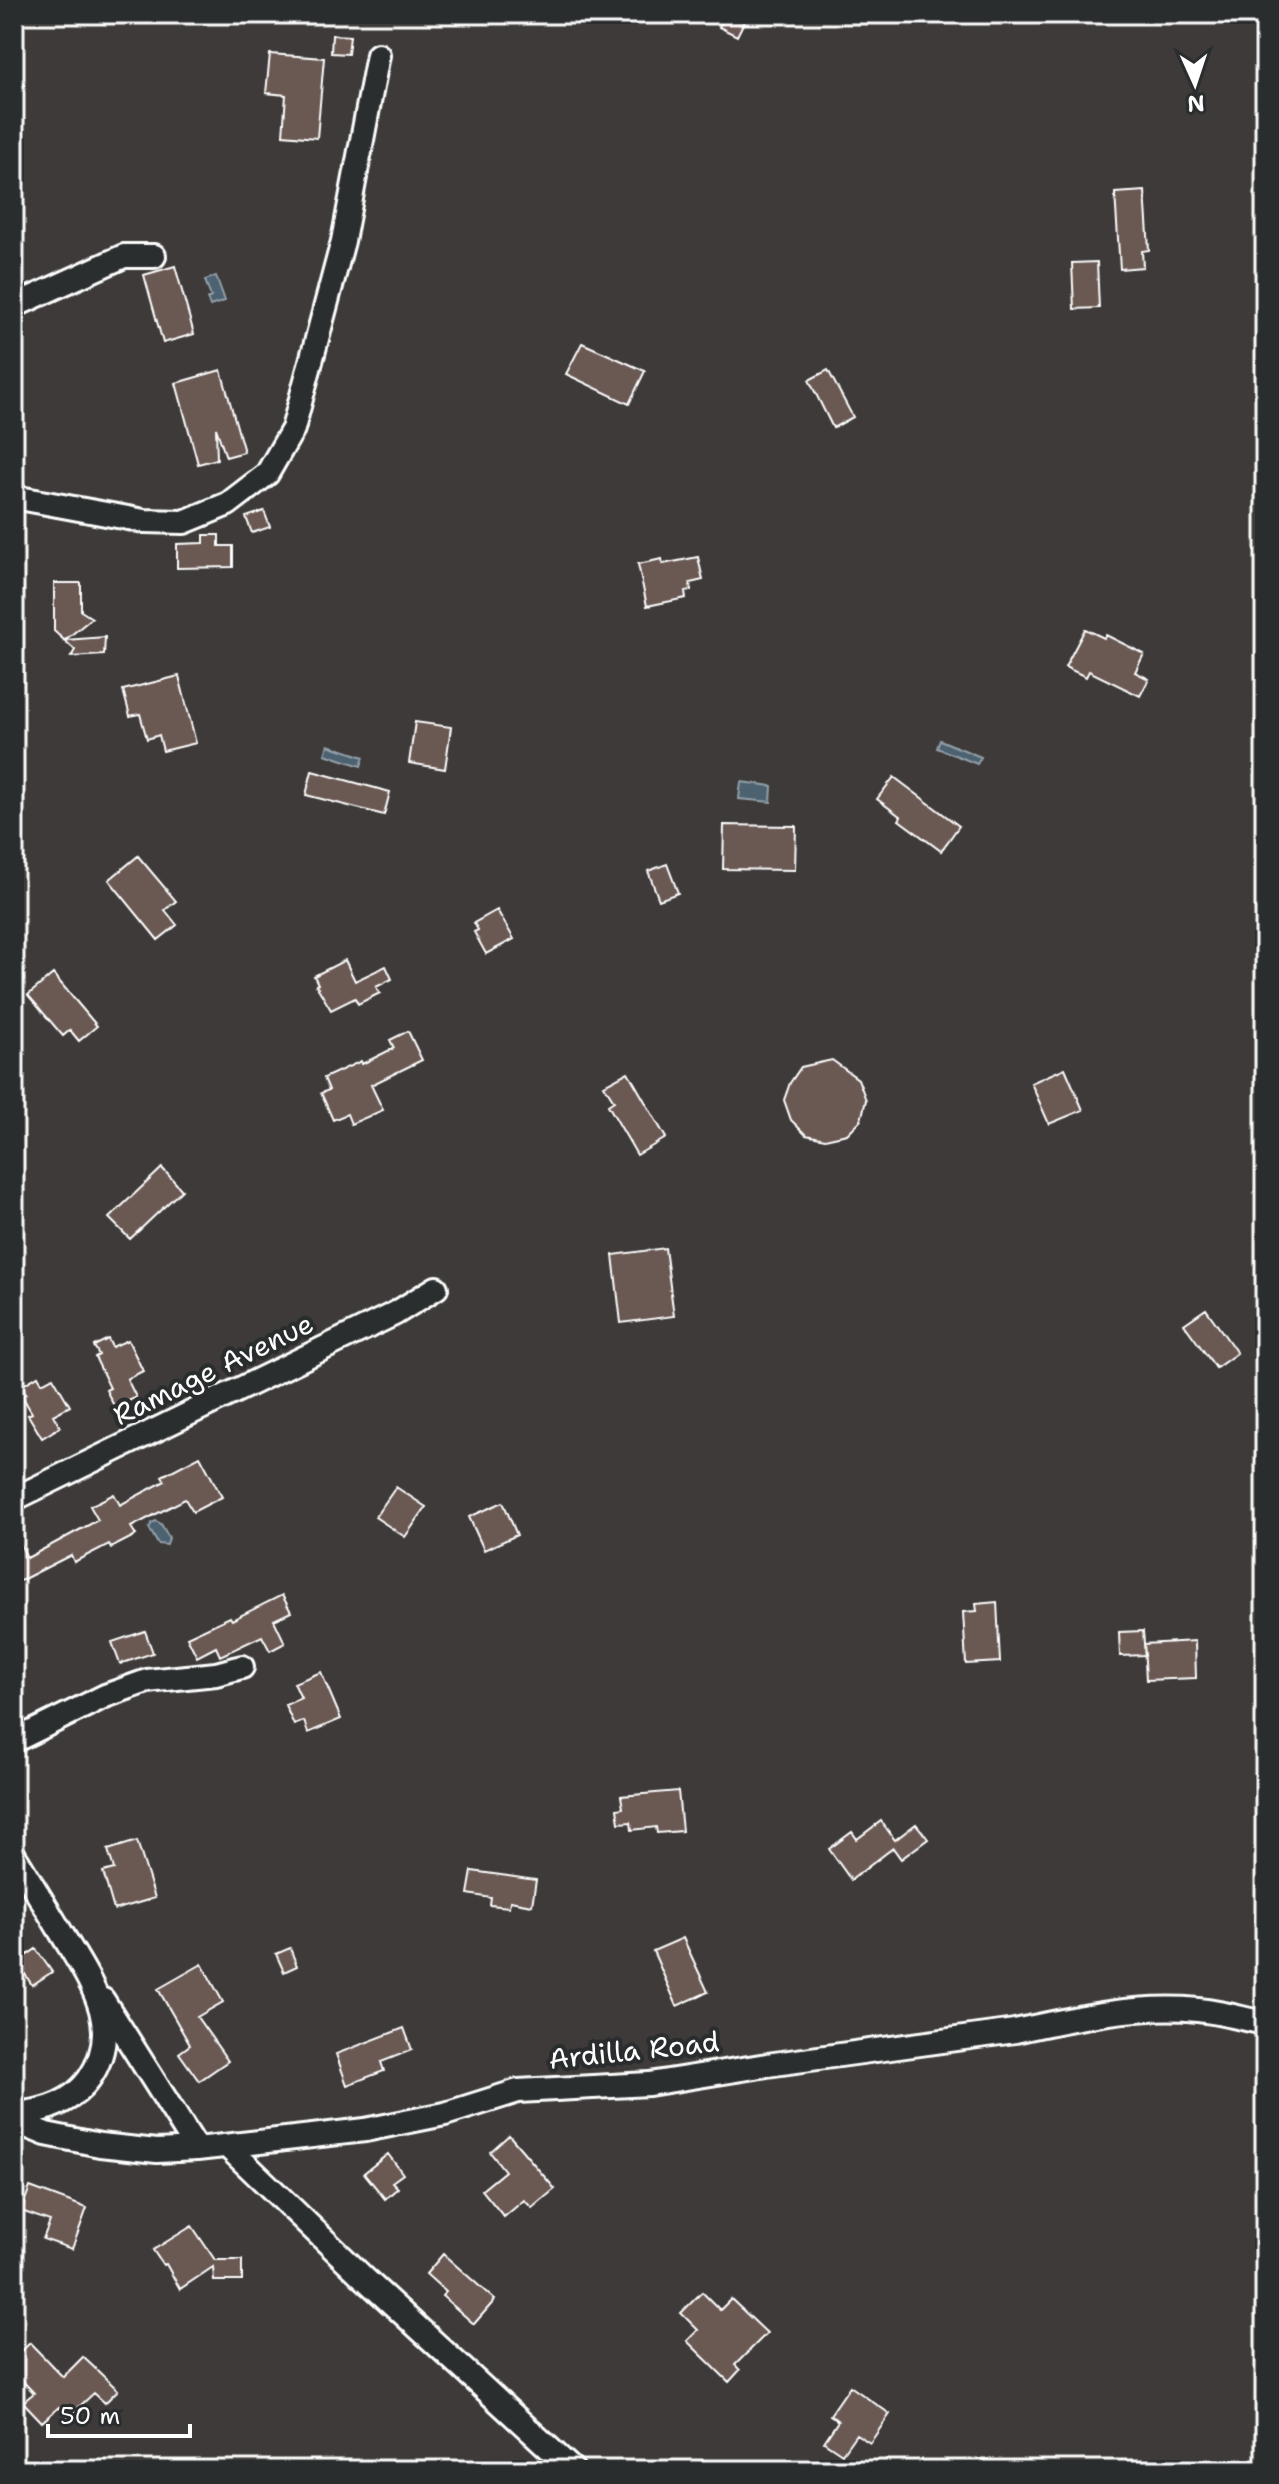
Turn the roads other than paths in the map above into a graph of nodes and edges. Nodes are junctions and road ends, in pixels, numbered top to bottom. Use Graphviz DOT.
graph roads {
  1 [pos="378,55"];
  2 [pos="154,256"];
  3 [pos="14,306"];
  4 [pos="14,497"];
  5 [pos="436,1288"];
  6 [pos="14,1499"];
  7 [pos="242,1667"];
  8 [pos="14,1741"];
  9 [pos="14,1855"];
  10 [pos="96,1989"];
  11 [pos="1265,2023"];
  12 [pos="14,2114"];
  13 [pos="14,2121"];
  14 [pos="227,2146"];
  15 [pos="197,2149"];
  16 [pos="573,2470"];
  1 -- 4 [label="street"];
  2 -- 3 [label="street"];
  5 -- 6 [label="street, Ramage Avenue"];
  7 -- 8 [label="street"];
  9 -- 10 [label="street"];
  10 -- 12 [label="street"];
  10 -- 15 [label="street"];
  11 -- 14 [label="street, Ardilla Road"];
  13 -- 15 [label="street, Ardilla Road"];
  14 -- 15 [label="street, Ardilla Road"];
  14 -- 16 [label="street"];
}
